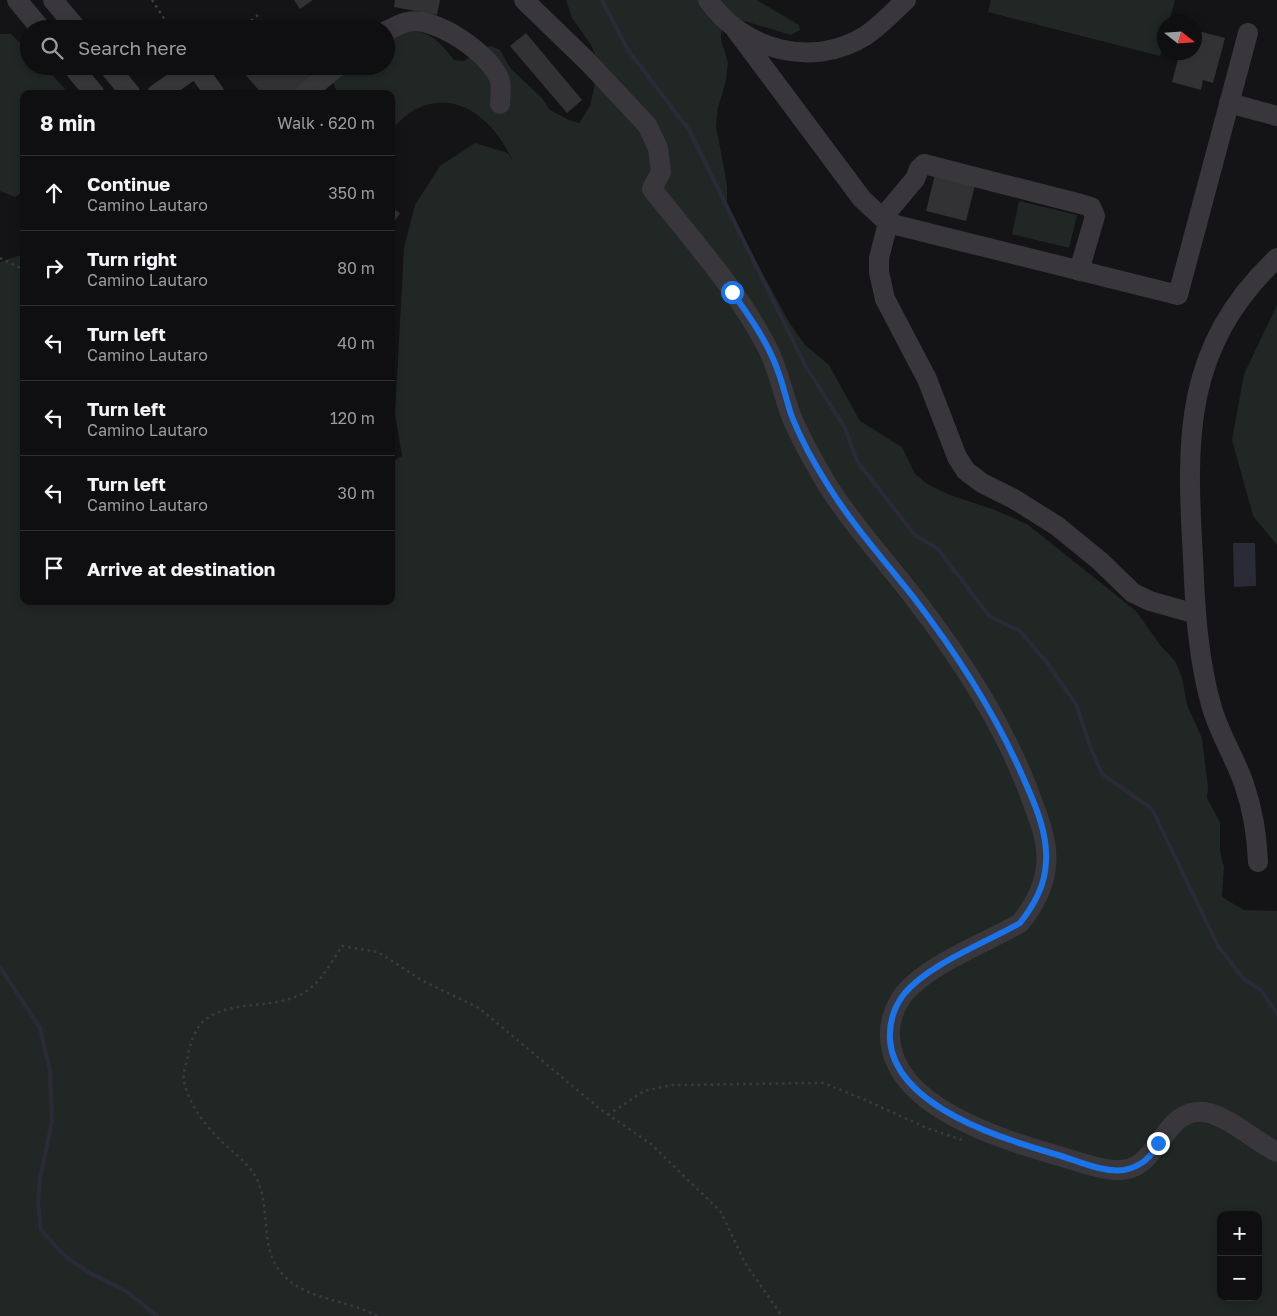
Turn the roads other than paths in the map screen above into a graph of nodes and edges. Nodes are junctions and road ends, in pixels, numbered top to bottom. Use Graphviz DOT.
graph roads {
  1 [pos="17,0"];
  2 [pos="53,0"];
  3 [pos="524,0"];
  4 [pos="708,0"];
  5 [pos="906,0"];
  6 [pos="33,20"];
  7 [pos="70,20"];
  8 [pos="395,27"];
  9 [pos="736,30"];
  10 [pos="1248,34"];
  11 [pos="79,75"];
  12 [pos="115,75"];
  13 [pos="184,75"];
  14 [pos="202,75"];
  15 [pos="327,75"];
  16 [pos="91,90"];
  17 [pos="128,90"];
  18 [pos="163,90"];
  19 [pos="212,90"];
  20 [pos="309,90"];
  21 [pos="1229,103"];
  22 [pos="500,104"];
  23 [pos="1277,116"];
  24 [pos="885,220"];
  25 [pos="1277,258"];
  26 [pos="1079,272"];
  27 [pos="1196,614"];
  28 [pos="1258,862"];
  29 [pos="1277,1152"];
  1 -- 6 [label="lane"];
  2 -- 7 [label="lane"];
  3 -- 29 [label="lane"];
  4 -- 9 [label="lane"];
  5 -- 9 [label="lane"];
  8 -- 22 [label="lane"];
  9 -- 24 [label="lane"];
  10 -- 21 [label="lane"];
  11 -- 16 [label="lane"];
  12 -- 17 [label="lane"];
  13 -- 18 [label="lane"];
  14 -- 19 [label="lane"];
  15 -- 20 [label="lane"];
  21 -- 23 [label="lane"];
  21 -- 26 [label="lane"];
  24 -- 26 [label="lane"];
  24 -- 26 [label="lane"];
  24 -- 27 [label="lane"];
  25 -- 27 [label="lane"];
  27 -- 28 [label="lane"];
}
